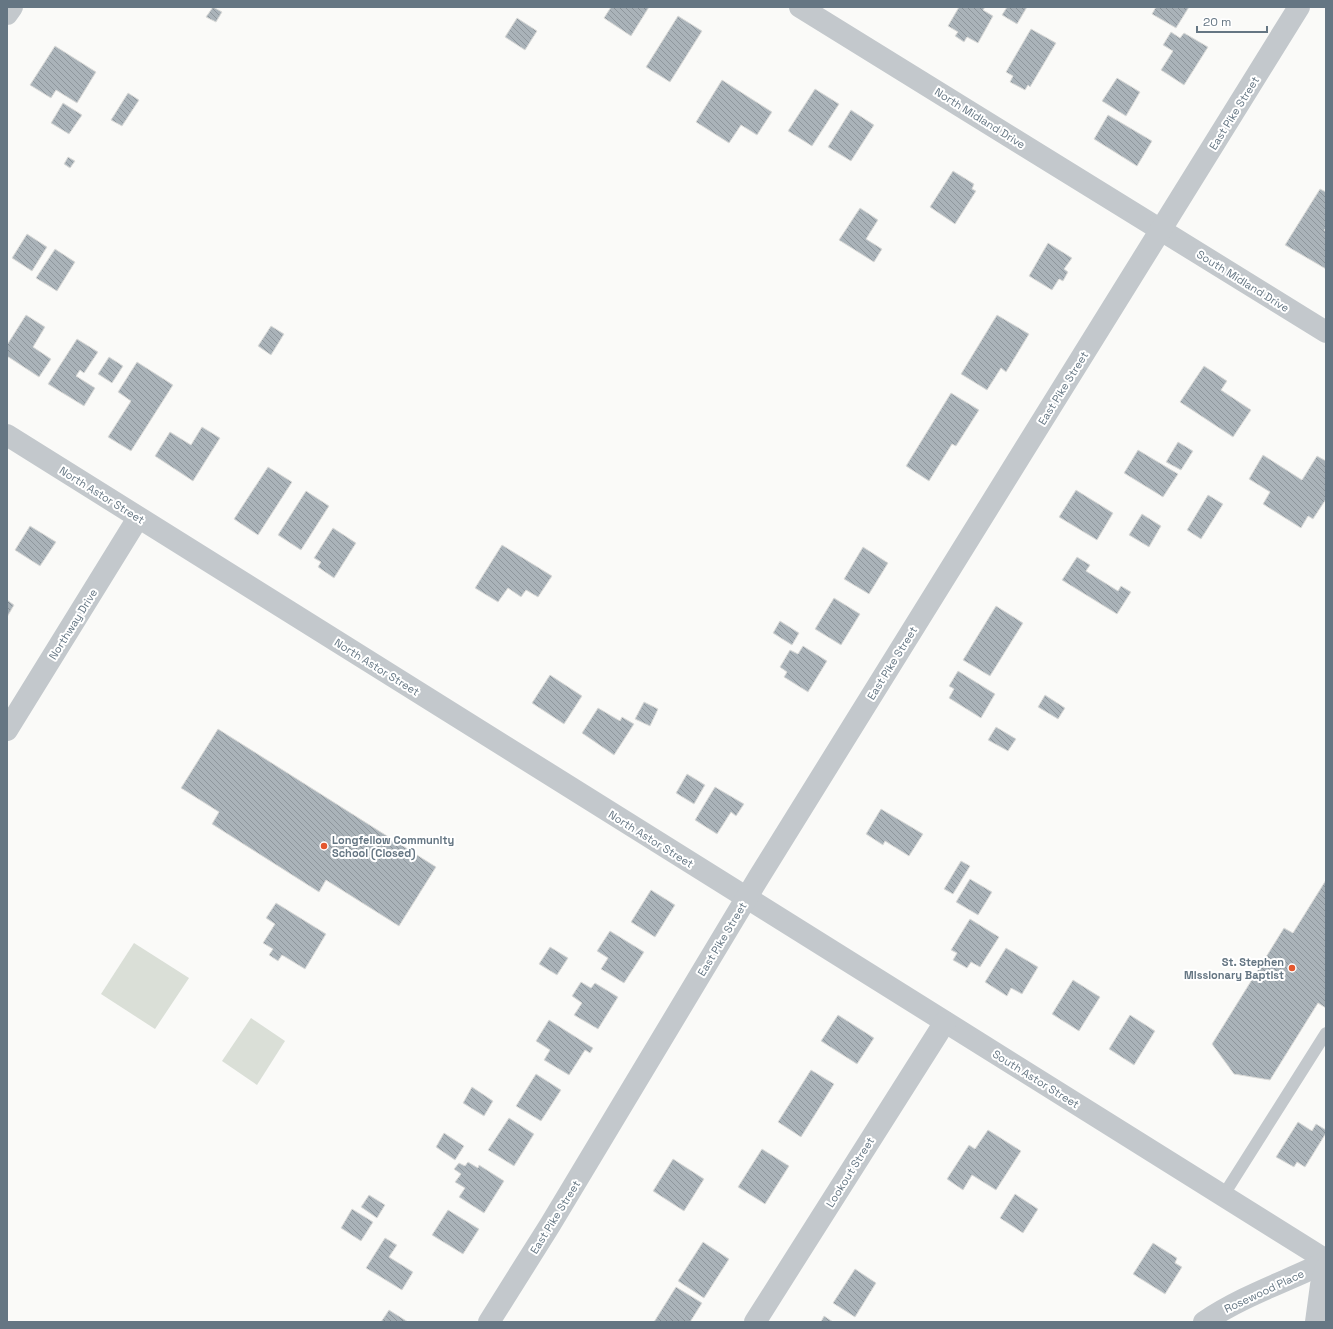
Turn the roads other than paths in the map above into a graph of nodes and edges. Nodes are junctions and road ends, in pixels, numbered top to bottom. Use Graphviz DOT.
graph roads {
  1 [pos="12,7"];
  2 [pos="800,7"];
  3 [pos="1299,7"];
  4 [pos="7,14"];
  5 [pos="1161,230"];
  6 [pos="1326,332"];
  7 [pos="7,435"];
  8 [pos="138,518"];
  9 [pos="7,730"];
  10 [pos="747,898"];
  11 [pos="945,1022"];
  12 [pos="1326,1033"];
  13 [pos="1223,1196"];
  14 [pos="1326,1261"];
  15 [pos="1326,1268"];
  16 [pos="489,1322"];
  17 [pos="755,1322"];
  18 [pos="1204,1322"];
  19 [pos="1316,1322"];
  1 -- 4 [label="street"];
  2 -- 5 [label="street, North Midland Drive"];
  3 -- 5 [label="street, East Pike Street"];
  5 -- 6 [label="street, South Midland Drive"];
  5 -- 10 [label="street, East Pike Street"];
  7 -- 8 [label="street, North Astor Street"];
  8 -- 9 [label="street, Northway Drive"];
  8 -- 10 [label="street, North Astor Street"];
  10 -- 11 [label="street, South Astor Street"];
  10 -- 16 [label="street, East Pike Street"];
  11 -- 13 [label="street, South Astor Street"];
  11 -- 17 [label="street, Lookout Street"];
  12 -- 13 [label="lane"];
  13 -- 14 [label="street, South Astor Street"];
  14 -- 18 [label="street, Rosewood Place"];
  15 -- 19 [label="street"];
}
